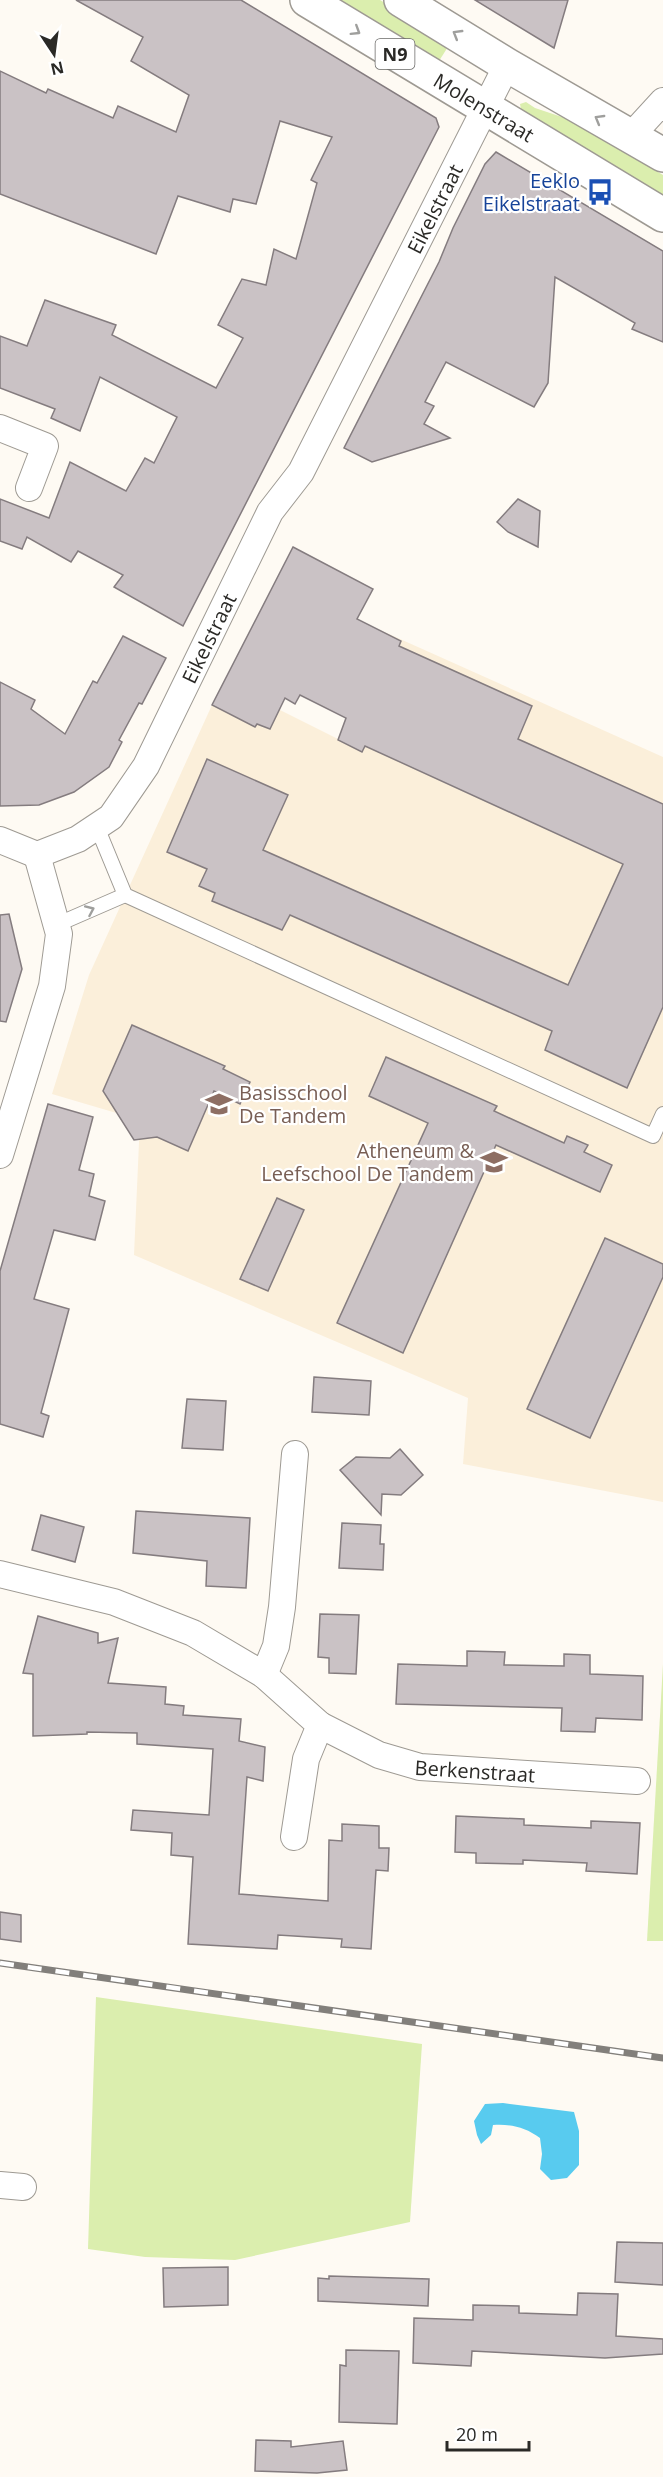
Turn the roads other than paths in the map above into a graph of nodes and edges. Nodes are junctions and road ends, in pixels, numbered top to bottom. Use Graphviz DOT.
graph roads {
  1 [pos="307,0"];
  2 [pos="400,0"];
  3 [pos="507,65"];
  4 [pos="663,101"];
  5 [pos="484,108"];
  6 [pos="630,137"];
  7 [pos="663,155"];
  8 [pos="663,215"];
  9 [pos="0,428"];
  10 [pos="29,488"];
  11 [pos="97,827"];
  12 [pos="0,840"];
  13 [pos="37,855"];
  14 [pos="125,895"];
  15 [pos="56,925"];
  16 [pos="663,1114"];
  17 [pos="0,1155"];
  18 [pos="295,1454"];
  19 [pos="0,1574"];
  20 [pos="264,1675"];
  21 [pos="320,1725"];
  22 [pos="637,1781"];
  23 [pos="294,1837"];
  1 -- 5 [label="main road, Molenstraat / N9, one-way"];
  3 -- 2 [label="main road, N9, one-way"];
  3 -- 5 [label="street, Eikelstraat"];
  6 -- 3 [label="main road, N9, one-way"];
  4 -- 6 [label="street"];
  5 -- 8 [label="main road, Molenstraat / N9"];
  5 -- 11 [label="street, Eikelstraat"];
  6 -- 7 [label="main road, N9"];
  9 -- 10 [label="street"];
  11 -- 13 [label="street, Eikelstraat"];
  11 -- 14 [label="lane"];
  12 -- 13 [label="street"];
  13 -- 15 [label="street"];
  15 -- 14 [label="lane, one-way"];
  14 -- 16 [label="lane"];
  15 -- 17 [label="street"];
  18 -- 20 [label="street"];
  19 -- 20 [label="street, Berkenstraat"];
  20 -- 21 [label="street, Berkenstraat"];
  21 -- 22 [label="street, Berkenstraat"];
  21 -- 23 [label="street"];
}
